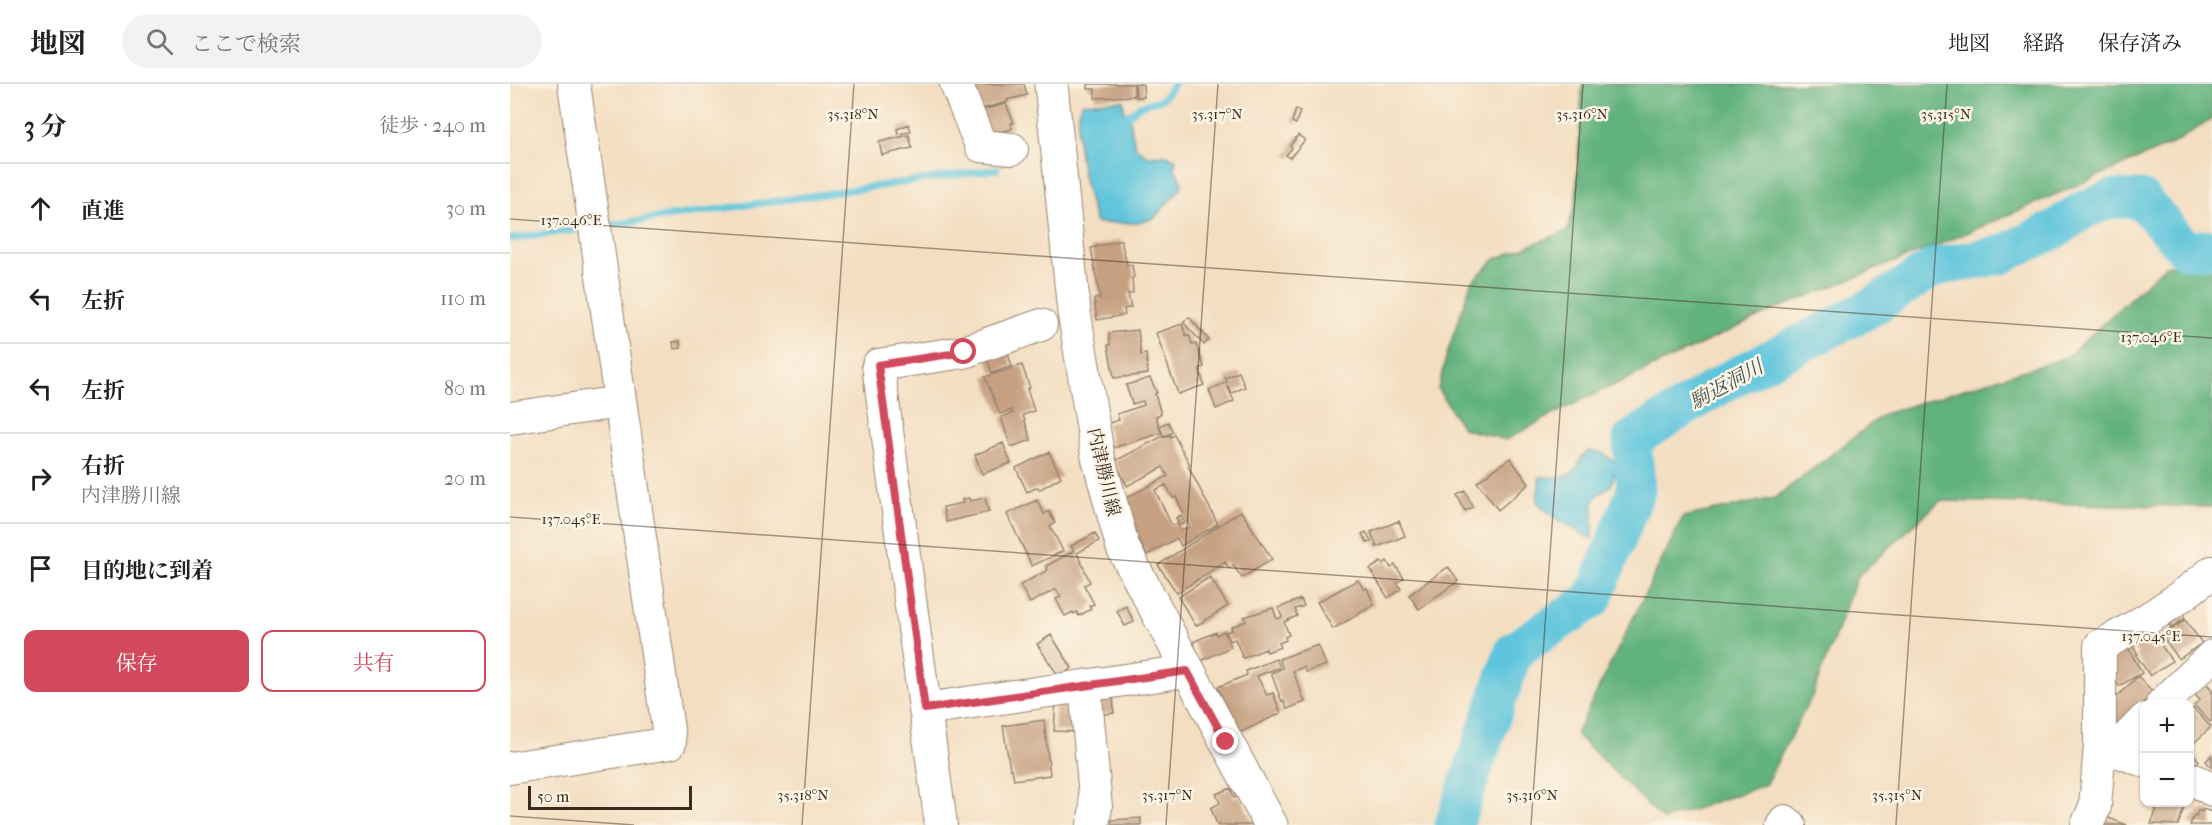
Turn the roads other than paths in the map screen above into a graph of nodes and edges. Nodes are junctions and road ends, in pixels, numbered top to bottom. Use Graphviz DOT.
graph roads {
  1 [pos="574,84"];
  2 [pos="956,84"];
  3 [pos="1051,84"];
  4 [pos="1012,149"];
  5 [pos="1041,325"];
  6 [pos="620,402"];
  7 [pos="510,418"];
  8 [pos="2212,572"];
  9 [pos="2212,656"];
  10 [pos="1187,671"];
  11 [pos="1085,687"];
  12 [pos="2167,699"];
  13 [pos="925,709"];
  14 [pos="2140,724"];
  15 [pos="2107,748"];
  16 [pos="2140,759"];
  17 [pos="510,768"];
  18 [pos="2194,780"];
  19 [pos="2212,790"];
  20 [pos="941,825"];
  21 [pos="1093,825"];
  22 [pos="1271,825"];
  23 [pos="1782,825"];
  24 [pos="1790,825"];
  25 [pos="2087,825"];
  1 -- 6 [label="street"];
  2 -- 4 [label="street"];
  3 -- 10 [label="main road, 内津勝川線"];
  5 -- 13 [label="street"];
  6 -- 7 [label="street"];
  6 -- 17 [label="street"];
  8 -- 15 [label="street"];
  9 -- 12 [label="street"];
  10 -- 11 [label="street"];
  10 -- 22 [label="main road, 内津勝川線"];
  11 -- 13 [label="street"];
  11 -- 21 [label="street"];
  13 -- 20 [label="street"];
  14 -- 15 [label="street"];
  15 -- 16 [label="street"];
  15 -- 25 [label="street"];
  18 -- 19 [label="street"];
  23 -- 24 [label="street"];
}
